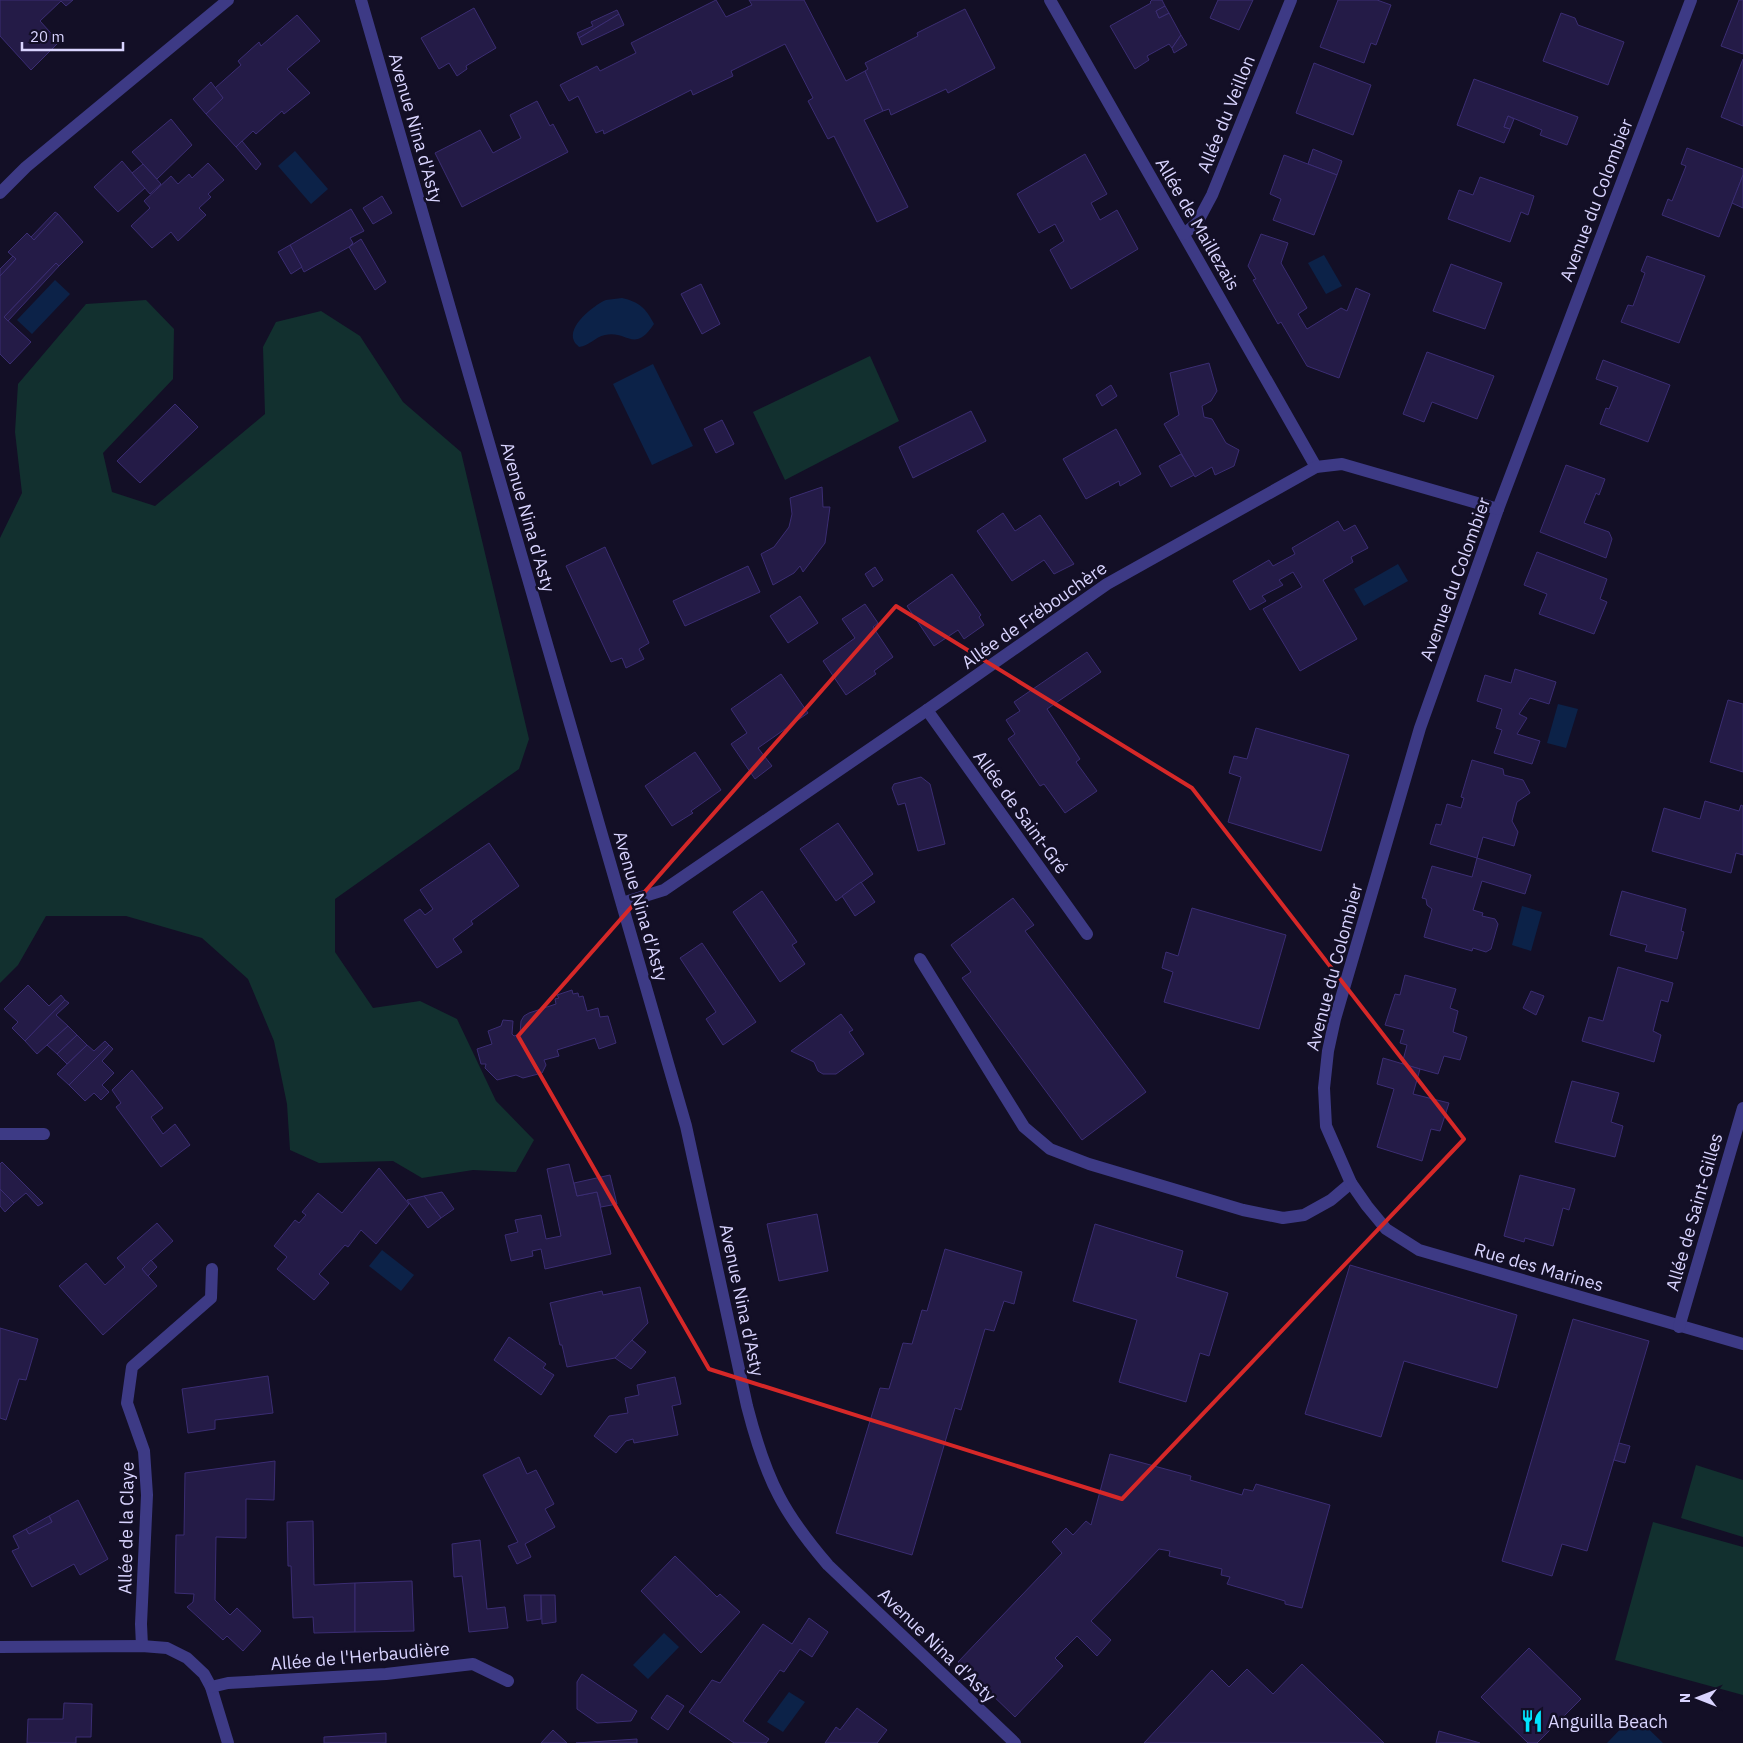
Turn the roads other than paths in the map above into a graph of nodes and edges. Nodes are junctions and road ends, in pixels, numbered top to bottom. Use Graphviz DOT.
graph roads {
  1 [pos="228,0"];
  2 [pos="361,0"];
  3 [pos="1050,0"];
  4 [pos="1291,0"];
  5 [pos="1691,0"];
  6 [pos="0,193"];
  7 [pos="1184,234"];
  8 [pos="1316,467"];
  9 [pos="1498,509"];
  10 [pos="927,710"];
  11 [pos="622,903"];
  12 [pos="1087,934"];
  13 [pos="920,959"];
  14 [pos="1743,1108"];
  15 [pos="0,1134"];
  16 [pos="44,1134"];
  17 [pos="1351,1184"];
  18 [pos="212,1269"];
  19 [pos="1679,1327"];
  20 [pos="1743,1344"];
  21 [pos="0,1646"];
  22 [pos="142,1646"];
  23 [pos="508,1681"];
  24 [pos="211,1687"];
  25 [pos="228,1743"];
  26 [pos="1014,1743"];
  1 -- 6 [label="street"];
  2 -- 11 [label="street, Avenue Nina d'Asty"];
  3 -- 7 [label="street, Allée de Maillezais"];
  4 -- 7 [label="street, Allée du Veillon"];
  5 -- 9 [label="street, Avenue du Colombier"];
  7 -- 8 [label="street, Allée de Maillezais"];
  8 -- 9 [label="street, Allée de Frébouchère"];
  8 -- 10 [label="street, Allée de Frébouchère"];
  9 -- 17 [label="street, Avenue du Colombier"];
  10 -- 11 [label="street, Allée de Frébouchère"];
  10 -- 12 [label="street, Allée de Saint-Gré"];
  11 -- 26 [label="street, Avenue Nina d'Asty"];
  13 -- 17 [label="street"];
  14 -- 19 [label="street, Allée de Saint-Gilles"];
  15 -- 16 [label="street"];
  17 -- 19 [label="street, Rue des Marines"];
  18 -- 22 [label="street, Allée de la Claye"];
  19 -- 20 [label="street, Rue des Marines"];
  21 -- 22 [label="street"];
  22 -- 24 [label="street"];
  23 -- 24 [label="street, Allée de l'Herbaudière"];
  24 -- 25 [label="street"];
}
